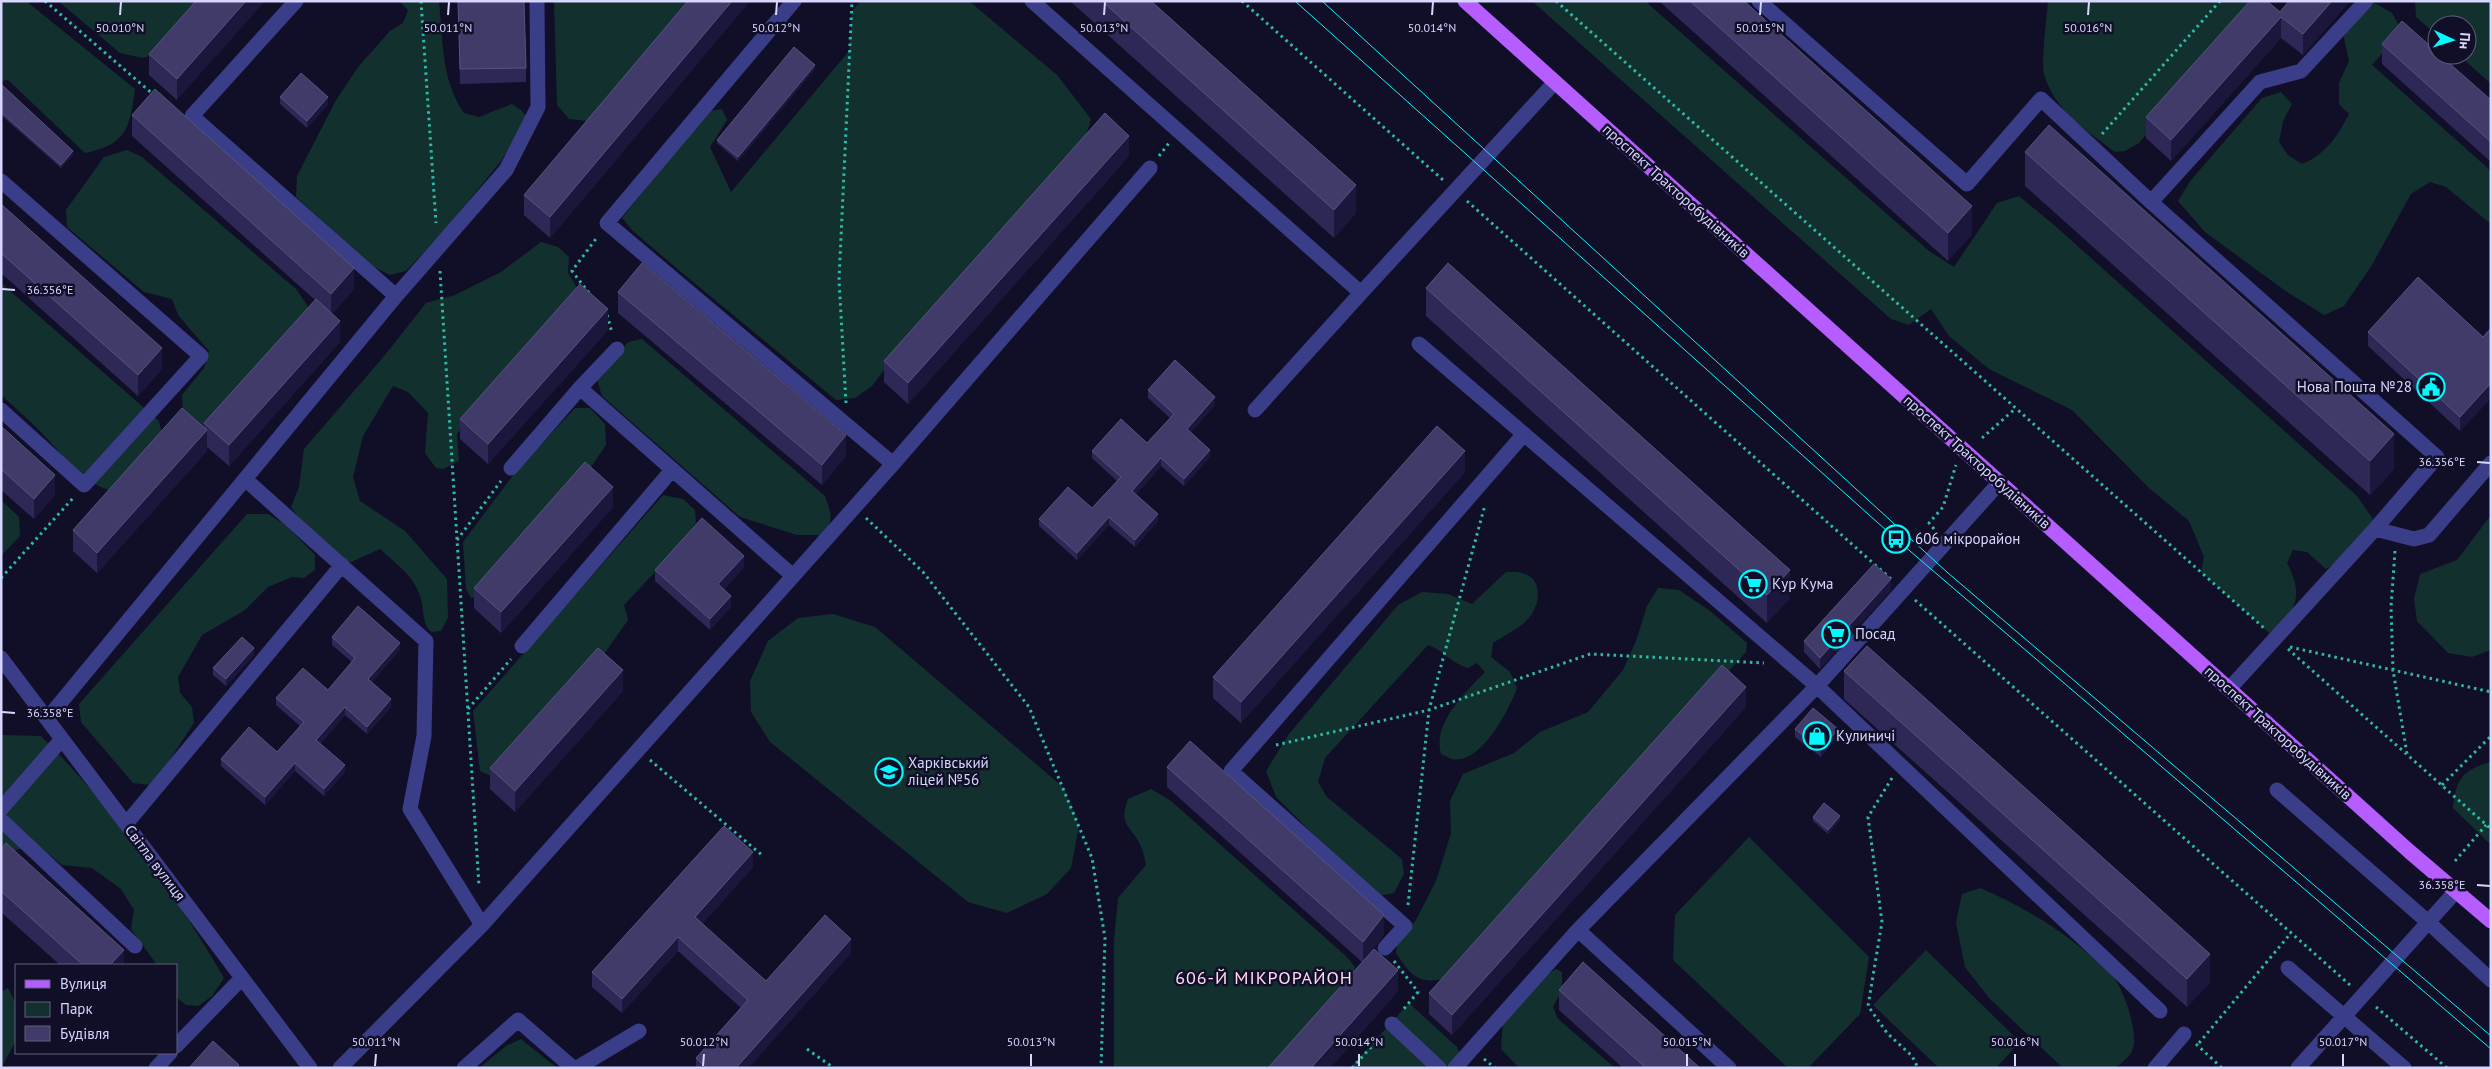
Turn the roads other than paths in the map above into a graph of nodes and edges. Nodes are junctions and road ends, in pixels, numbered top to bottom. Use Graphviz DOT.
graph roads {
  1 [pos="296,1"];
  2 [pos="537,1"];
  3 [pos="794,1"];
  4 [pos="1032,1"];
  5 [pos="1465,1"];
  6 [pos="1759,1"];
  7 [pos="2366,1"];
  8 [pos="1555,82"];
  9 [pos="1150,168"];
  10 [pos="1,181"];
  11 [pos="2152,202"];
  12 [pos="1362,293"];
  13 [pos="396,296"];
  14 [pos="1419,344"];
  15 [pos="617,348"];
  16 [pos="580,388"];
  17 [pos="1,410"];
  18 [pos="1255,410"];
  19 [pos="1524,434"];
  20 [pos="893,464"];
  21 [pos="2491,464"];
  22 [pos="511,468"];
  23 [pos="672,470"];
  24 [pos="245,479"];
  25 [pos="2000,482"];
  26 [pos="2374,529"];
  27 [pos="342,565"];
  28 [pos="793,576"];
  29 [pos="522,646"];
  30 [pos="1,658"];
  31 [pos="1817,686"];
  32 [pos="2229,689"];
  33 [pos="47,719"];
  34 [pos="62,739"];
  35 [pos="2277,790"];
  36 [pos="1,809"];
  37 [pos="1,820"];
  38 [pos="126,824"];
  39 [pos="2456,891"];
  40 [pos="2491,921"];
  41 [pos="2428,922"];
  42 [pos="482,925"];
  43 [pos="1578,930"];
  44 [pos="135,946"];
  45 [pos="1385,948"];
  46 [pos="2288,968"];
  47 [pos="242,978"];
  48 [pos="2491,980"];
  49 [pos="2160,1010"];
  50 [pos="2344,1016"];
  51 [pos="1392,1024"];
  52 [pos="639,1031"];
  53 [pos="2184,1034"];
  54 [pos="178,1044"];
  55 [pos="169,1054"];
  56 [pos="156,1068"];
  57 [pos="310,1068"];
  58 [pos="340,1068"];
  59 [pos="464,1068"];
  60 [pos="575,1068"];
  61 [pos="1439,1068"];
  62 [pos="1455,1068"];
  63 [pos="1729,1068"];
  64 [pos="2155,1068"];
  65 [pos="2298,1068"];
  66 [pos="2404,1068"];
  1 -- 13 [label="street"];
  2 -- 13 [label="street"];
  3 -- 20 [label="street"];
  4 -- 12 [label="street"];
  5 -- 8 [label="main road, проспект Тракторобудівників"];
  6 -- 11 [label="street"];
  7 -- 11 [label="street"];
  8 -- 12 [label="street"];
  8 -- 25 [label="main road, проспект Тракторобудівників"];
  9 -- 20 [label="street"];
  10 -- 17 [label="street"];
  11 -- 26 [label="street"];
  12 -- 18 [label="street"];
  13 -- 24 [label="street"];
  14 -- 19 [label="street"];
  15 -- 16 [label="street"];
  16 -- 22 [label="street"];
  16 -- 23 [label="street"];
  19 -- 31 [label="street"];
  19 -- 45 [label="street"];
  20 -- 28 [label="street"];
  21 -- 26 [label="street"];
  23 -- 28 [label="street"];
  23 -- 29 [label="street"];
  24 -- 27 [label="street"];
  24 -- 33 [label="street"];
  25 -- 31 [label="street"];
  25 -- 32 [label="main road, проспект Тракторобудівників"];
  26 -- 32 [label="street"];
  27 -- 38 [label="street"];
  27 -- 42 [label="street"];
  28 -- 42 [label="street"];
  30 -- 33 [label="street, Світла вулиця"];
  31 -- 43 [label="street"];
  31 -- 49 [label="street"];
  32 -- 39 [label="main road, проспект Тракторобудівників"];
  33 -- 34 [label="street, Світла вулиця"];
  34 -- 36 [label="street"];
  34 -- 38 [label="street, Світла вулиця"];
  35 -- 41 [label="street"];
  37 -- 44 [label="street"];
  38 -- 47 [label="street, Світла вулиця"];
  39 -- 40 [label="main road, проспект Тракторобудівників"];
  39 -- 41 [label="street"];
  41 -- 48 [label="street"];
  41 -- 50 [label="street"];
  42 -- 58 [label="street"];
  43 -- 62 [label="street"];
  43 -- 63 [label="street"];
  46 -- 50 [label="street"];
  47 -- 54 [label="street"];
  47 -- 57 [label="street, Світла вулиця"];
  50 -- 65 [label="street"];
  50 -- 66 [label="street"];
  51 -- 61 [label="street"];
  52 -- 60 [label="street"];
  53 -- 64 [label="street"];
  55 -- 56 [label="street"];
  59 -- 60 [label="street"];
}
